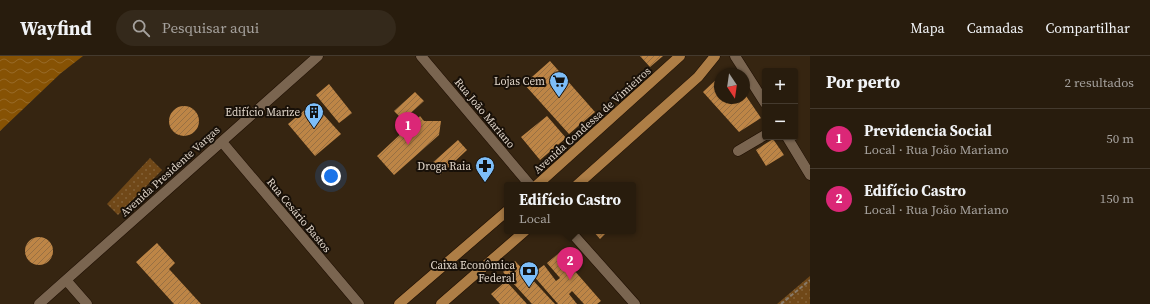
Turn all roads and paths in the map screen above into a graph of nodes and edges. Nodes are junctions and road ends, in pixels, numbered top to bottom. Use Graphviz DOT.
graph roads {
  1 [pos="318,56"];
  2 [pos="421,56"];
  3 [pos="680,56"];
  4 [pos="715,56"];
  5 [pos="735,56"];
  6 [pos="762,98"];
  7 [pos="762,137"];
  8 [pos="789,140"];
  9 [pos="222,142"];
  10 [pos="738,151"];
  11 [pos="810,175"];
  12 [pos="527,182"];
  13 [pos="540,182"];
  14 [pos="580,182"];
  15 [pos="504,214"];
  16 [pos="522,234"];
  17 [pos="573,234"];
  18 [pos="66,280"];
  19 [pos="810,280"];
  20 [pos="39,304"];
  21 [pos="87,304"];
  22 [pos="359,304"];
  23 [pos="399,304"];
  24 [pos="441,304"];
  25 [pos="635,304"];
  26 [pos="781,304"];
  1 -- 9 [label="street, Avenida Presidente Vargas"];
  2 -- 12 [label="street, Rua João Mariano"];
  3 -- 13 [label="main road, Avenida Condessa de Vimieiros"];
  4 -- 14 [label="main road"];
  5 -- 6 [label="street"];
  7 -- 10 [label="street"];
  8 -- 11 [label="street"];
  9 -- 18 [label="street, Avenida Presidente Vargas"];
  9 -- 22 [label="street, Rua Cesário Bastos"];
  15 -- 23 [label="main road"];
  16 -- 24 [label="main road"];
  17 -- 25 [label="street"];
  18 -- 20 [label="street, Avenida Presidente Vargas"];
  18 -- 21 [label="street"];
  19 -- 26 [label="path"];
}
